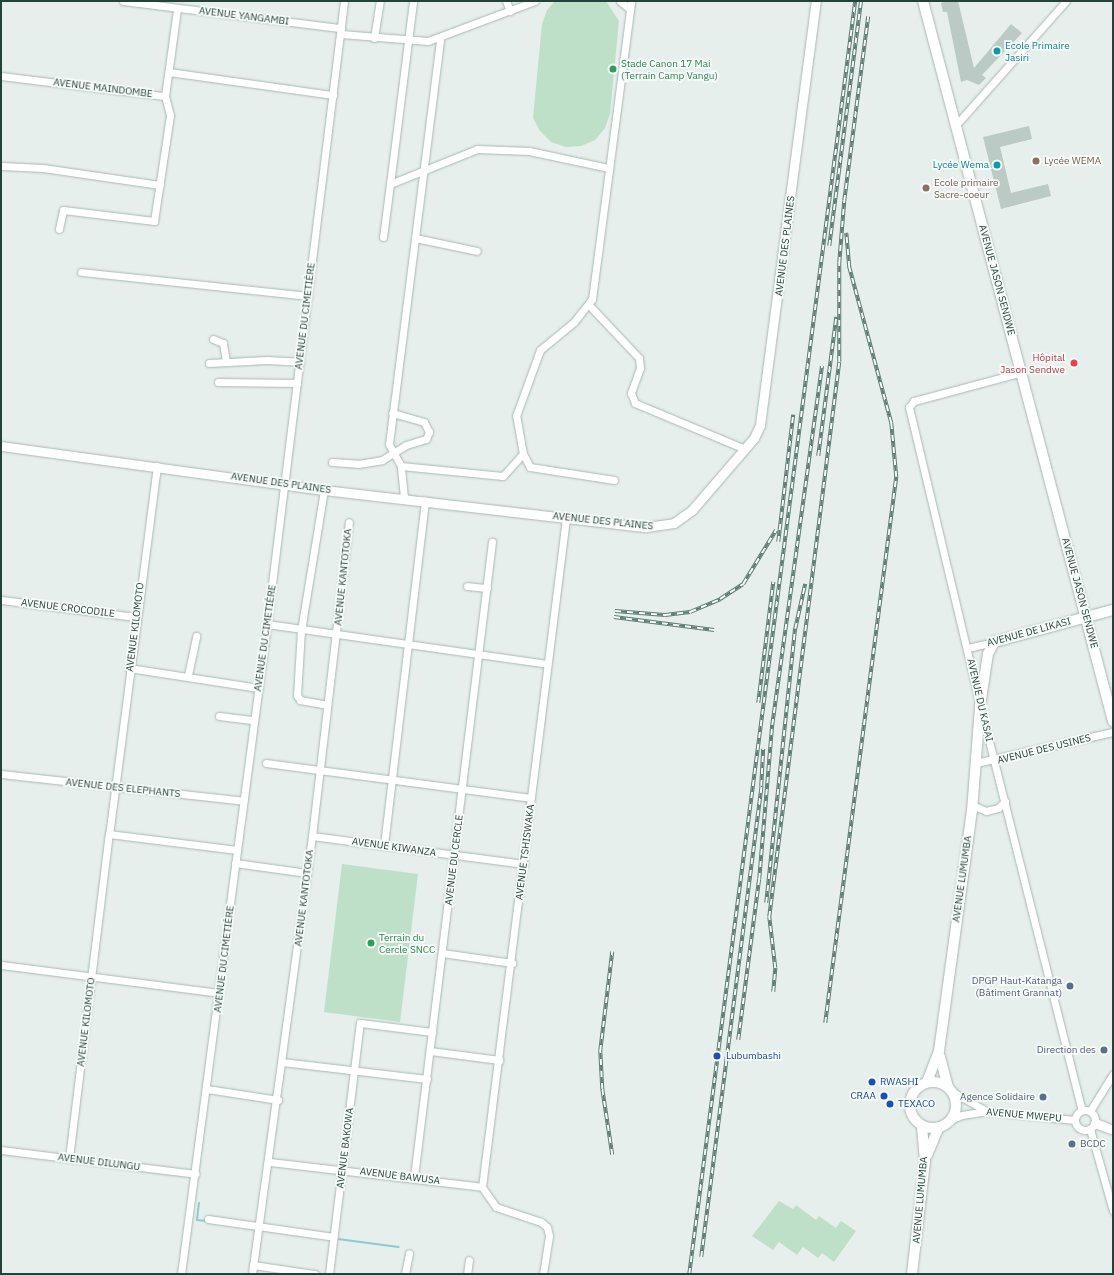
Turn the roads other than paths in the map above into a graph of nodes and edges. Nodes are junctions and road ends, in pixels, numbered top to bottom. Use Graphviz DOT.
graph roads {
  1 [pos="123,1"];
  2 [pos="344,1"];
  3 [pos="380,1"];
  4 [pos="413,1"];
  5 [pos="506,1"];
  6 [pos="533,1"];
  7 [pos="620,1"];
  8 [pos="631,1"];
  9 [pos="816,1"];
  10 [pos="924,1"];
  11 [pos="1066,1"];
  12 [pos="177,9"];
  13 [pos="630,9"];
  14 [pos="510,11"];
  15 [pos="341,31"];
  16 [pos="374,38"];
  17 [pos="440,38"];
  18 [pos="408,42"];
  19 [pos="169,72"];
  20 [pos="1,76"];
  21 [pos="333,95"];
  22 [pos="165,96"];
  23 [pos="954,127"];
  24 [pos="1,166"];
  25 [pos="609,168"];
  26 [pos="424,170"];
  27 [pos="390,184"];
  28 [pos="160,186"];
  29 [pos="59,229"];
  30 [pos="384,237"];
  31 [pos="415,238"];
  32 [pos="477,251"];
  33 [pos="81,272"];
  34 [pos="308,296"];
  35 [pos="589,305"];
  36 [pos="213,339"];
  37 [pos="226,362"];
  38 [pos="300,362"];
  39 [pos="209,363"];
  40 [pos="1022,372"];
  41 [pos="218,382"];
  42 [pos="297,383"];
  43 [pos="392,413"];
  44 [pos="1,446"];
  45 [pos="745,449"];
  46 [pos="393,454"];
  47 [pos="524,454"];
  48 [pos="332,462"];
  49 [pos="157,466"];
  50 [pos="401,466"];
  51 [pos="614,480"];
  52 [pos="285,485"];
  53 [pos="324,490"];
  54 [pos="404,497"];
  55 [pos="425,500"];
  56 [pos="566,518"];
  57 [pos="348,522"];
  58 [pos="492,542"];
  59 [pos="467,586"];
  60 [pos="487,588"];
  61 [pos="1,600"];
  62 [pos="1113,610"];
  63 [pos="1087,616"];
  64 [pos="136,617"];
  65 [pos="268,624"];
  66 [pos="301,630"];
  67 [pos="337,635"];
  68 [pos="196,636"];
  69 [pos="994,642"];
  70 [pos="410,645"];
  71 [pos="968,648"];
  72 [pos="480,655"];
  73 [pos="547,664"];
  74 [pos="129,668"];
  75 [pos="188,675"];
  76 [pos="258,688"];
  77 [pos="327,705"];
  78 [pos="980,706"];
  79 [pos="219,716"];
  80 [pos="254,720"];
  81 [pos="1113,721"];
  82 [pos="1113,732"];
  83 [pos="994,762"];
  84 [pos="266,763"];
  85 [pos="976,763"];
  86 [pos="319,770"];
  87 [pos="1,774"];
  88 [pos="392,780"];
  89 [pos="114,788"];
  90 [pos="463,790"];
  91 [pos="531,798"];
  92 [pos="244,801"];
  93 [pos="1005,801"];
  94 [pos="972,806"];
  95 [pos="108,834"];
  96 [pos="312,836"];
  97 [pos="384,845"];
  98 [pos="237,850"];
  99 [pos="454,855"];
  100 [pos="235,864"];
  101 [pos="524,864"];
  102 [pos="307,872"];
  103 [pos="442,953"];
  104 [pos="512,963"];
  105 [pos="1,965"];
  106 [pos="91,976"];
  107 [pos="220,993"];
  108 [pos="432,1032"];
  109 [pos="430,1051"];
  110 [pos="939,1052"];
  111 [pos="499,1060"];
  112 [pos="282,1062"];
  113 [pos="355,1070"];
  114 [pos="1113,1074"];
  115 [pos="426,1079"];
  116 [pos="927,1082"];
  117 [pos="207,1089"];
  118 [pos="950,1089"];
  119 [pos="278,1100"];
  120 [pos="1082,1110"];
  121 [pos="986,1111"];
  122 [pos="1090,1111"];
  123 [pos="950,1120"];
  124 [pos="1075,1120"];
  125 [pos="922,1126"];
  126 [pos="1093,1126"];
  127 [pos="939,1127"];
  128 [pos="1113,1130"];
  129 [pos="1,1150"];
  130 [pos="69,1158"];
  131 [pos="925,1161"];
  132 [pos="270,1162"];
  133 [pos="343,1169"];
  134 [pos="196,1174"];
  135 [pos="414,1177"];
  136 [pos="482,1187"];
  137 [pos="1113,1211"];
  138 [pos="208,1219"];
  139 [pos="259,1226"];
  140 [pos="334,1237"];
  141 [pos="409,1253"];
  142 [pos="469,1260"];
  143 [pos="253,1265"];
  144 [pos="181,1274"];
  145 [pos="252,1274"];
  146 [pos="315,1274"];
  147 [pos="329,1274"];
  148 [pos="405,1274"];
  149 [pos="468,1274"];
  150 [pos="543,1274"];
  151 [pos="912,1274"];
  1 -- 12 [label="street, AVENUE YANGAMBI"];
  2 -- 15 [label="street, AVENUE DU CIMETIÈRE"];
  3 -- 16 [label="street"];
  4 -- 18 [label="street"];
  5 -- 14 [label="street"];
  6 -- 14 [label="street, AVENUE YANGAMBI"];
  7 -- 13 [label="street"];
  8 -- 13 [label="street"];
  9 -- 45 [label="street, AVENUE DES PLAINES"];
  10 -- 23 [label="main road, AVENUE JASON SENDWE"];
  11 -- 23 [label="street"];
  12 -- 15 [label="street, AVENUE YANGAMBI"];
  12 -- 19 [label="street, AVENUE MAINDOMBE"];
  13 -- 25 [label="street"];
  14 -- 17 [label="street, AVENUE YANGAMBI"];
  15 -- 16 [label="street, AVENUE YANGAMBI"];
  15 -- 21 [label="street, AVENUE DU CIMETIÈRE"];
  16 -- 18 [label="street, AVENUE YANGAMBI"];
  17 -- 18 [label="street, AVENUE YANGAMBI"];
  17 -- 26 [label="street"];
  18 -- 27 [label="street"];
  19 -- 21 [label="street"];
  19 -- 22 [label="street, AVENUE MAINDOMBE"];
  20 -- 22 [label="street, AVENUE MAINDOMBE"];
  21 -- 34 [label="street, AVENUE DU CIMETIÈRE"];
  22 -- 28 [label="street"];
  23 -- 40 [label="main road, AVENUE JASON SENDWE"];
  24 -- 28 [label="street"];
  25 -- 26 [label="street"];
  25 -- 35 [label="street"];
  26 -- 27 [label="street"];
  26 -- 31 [label="street"];
  27 -- 30 [label="street"];
  28 -- 29 [label="street"];
  31 -- 32 [label="street"];
  31 -- 43 [label="street"];
  33 -- 34 [label="street"];
  34 -- 38 [label="street, AVENUE DU CIMETIÈRE"];
  35 -- 45 [label="street"];
  35 -- 47 [label="street"];
  36 -- 37 [label="street"];
  37 -- 38 [label="street"];
  37 -- 39 [label="street"];
  38 -- 42 [label="street, AVENUE DU CIMETIÈRE"];
  40 -- 63 [label="main road, AVENUE JASON SENDWE"];
  40 -- 71 [label="street, AVENUE DU KASAI"];
  41 -- 42 [label="street"];
  42 -- 52 [label="street, AVENUE DU CIMETIÈRE"];
  43 -- 46 [label="street"];
  43 -- 46 [label="street"];
  44 -- 49 [label="street, AVENUE DES PLAINES"];
  45 -- 56 [label="street, AVENUE DES PLAINES"];
  46 -- 48 [label="street"];
  46 -- 50 [label="street"];
  47 -- 50 [label="street"];
  47 -- 51 [label="street"];
  49 -- 52 [label="street, AVENUE DES PLAINES"];
  49 -- 64 [label="street, AVENUE KILOMOTO"];
  50 -- 54 [label="street"];
  52 -- 53 [label="street, AVENUE DES PLAINES"];
  52 -- 65 [label="street, AVENUE DU CIMETIÈRE"];
  53 -- 54 [label="street, AVENUE DES PLAINES"];
  53 -- 66 [label="street"];
  54 -- 55 [label="street, AVENUE DES PLAINES"];
  55 -- 56 [label="street, AVENUE DES PLAINES"];
  55 -- 70 [label="street"];
  56 -- 73 [label="street, AVENUE TSHISWAKA"];
  57 -- 67 [label="street, AVENUE KANTOTOKA"];
  58 -- 60 [label="street, AVENUE DU CERCLE"];
  59 -- 60 [label="street"];
  60 -- 72 [label="street, AVENUE DU CERCLE"];
  61 -- 64 [label="street, AVENUE CROCODILE"];
  62 -- 63 [label="main road, AVENUE DE LIKASI"];
  63 -- 69 [label="main road, AVENUE DE LIKASI"];
  63 -- 81 [label="main road, AVENUE JASON SENDWE"];
  64 -- 74 [label="street, AVENUE KILOMOTO"];
  65 -- 66 [label="street"];
  65 -- 76 [label="street, AVENUE DU CIMETIÈRE"];
  66 -- 67 [label="street"];
  66 -- 77 [label="street"];
  67 -- 70 [label="street"];
  67 -- 77 [label="street, AVENUE KANTOTOKA"];
  68 -- 75 [label="street"];
  69 -- 71 [label="street, AVENUE DE LIKASI"];
  69 -- 78 [label="main road, AVENUE LUMUMBA"];
  70 -- 72 [label="street"];
  70 -- 88 [label="street"];
  71 -- 78 [label="street, AVENUE DU KASAI"];
  72 -- 73 [label="street"];
  72 -- 90 [label="street, AVENUE DU CERCLE"];
  73 -- 91 [label="street, AVENUE TSHISWAKA"];
  74 -- 75 [label="street"];
  74 -- 89 [label="street, AVENUE KILOMOTO"];
  75 -- 76 [label="street"];
  76 -- 80 [label="street, AVENUE DU CIMETIÈRE"];
  77 -- 86 [label="street, AVENUE KANTOTOKA"];
  78 -- 83 [label="street, AVENUE DU KASAI"];
  78 -- 85 [label="main road, AVENUE LUMUMBA"];
  79 -- 80 [label="street"];
  80 -- 92 [label="street, AVENUE DU CIMETIÈRE"];
  82 -- 83 [label="street, AVENUE DES USINES"];
  83 -- 85 [label="street, AVENUE DES USINES"];
  83 -- 93 [label="street, AVENUE DU KASAI"];
  84 -- 86 [label="street"];
  85 -- 94 [label="main road, AVENUE LUMUMBA"];
  86 -- 88 [label="street"];
  86 -- 96 [label="street, AVENUE KANTOTOKA"];
  87 -- 89 [label="street, AVENUE DES ELEPHANTS"];
  88 -- 90 [label="street"];
  88 -- 97 [label="street"];
  89 -- 92 [label="street, AVENUE DES ELEPHANTS"];
  89 -- 95 [label="street, AVENUE KILOMOTO"];
  90 -- 91 [label="street"];
  90 -- 99 [label="street, AVENUE DU CERCLE"];
  91 -- 101 [label="street, AVENUE TSHISWAKA"];
  92 -- 98 [label="street, AVENUE DU CIMETIÈRE"];
  93 -- 94 [label="street"];
  93 -- 120 [label="street, AVENUE DU KASAI"];
  94 -- 110 [label="main road, AVENUE LUMUMBA"];
  95 -- 98 [label="street"];
  95 -- 106 [label="street, AVENUE KILOMOTO"];
  96 -- 97 [label="street, AVENUE KIWANZA"];
  96 -- 102 [label="street, AVENUE KANTOTOKA"];
  97 -- 99 [label="street, AVENUE KIWANZA"];
  98 -- 100 [label="street, AVENUE DU CIMETIÈRE"];
  99 -- 101 [label="street, AVENUE KIWANZA"];
  99 -- 103 [label="street, AVENUE DU CERCLE"];
  100 -- 102 [label="street"];
  100 -- 107 [label="street, AVENUE DU CIMETIÈRE"];
  101 -- 104 [label="street, AVENUE TSHISWAKA"];
  102 -- 112 [label="street, AVENUE KANTOTOKA"];
  103 -- 104 [label="street"];
  103 -- 108 [label="street, AVENUE DU CERCLE"];
  104 -- 111 [label="street, AVENUE TSHISWAKA"];
  105 -- 106 [label="street"];
  106 -- 107 [label="street"];
  106 -- 130 [label="street, AVENUE KILOMOTO"];
  107 -- 117 [label="street, AVENUE DU CIMETIÈRE"];
  108 -- 109 [label="street, AVENUE DU CERCLE"];
  108 -- 113 [label="street, AVENUE BAKOWA"];
  109 -- 111 [label="street"];
  109 -- 115 [label="street, AVENUE DU CERCLE"];
  110 -- 116 [label="main road"];
  110 -- 118 [label="main road"];
  111 -- 136 [label="street, AVENUE TSHISWAKA"];
  112 -- 113 [label="street"];
  112 -- 119 [label="street, AVENUE KANTOTOKA"];
  113 -- 115 [label="street"];
  113 -- 133 [label="street, AVENUE BAKOWA"];
  114 -- 122 [label="street"];
  115 -- 135 [label="street, AVENUE DU CERCLE"];
  116 -- 118 [label="main road"];
  116 -- 125 [label="main road"];
  117 -- 119 [label="street"];
  117 -- 134 [label="street, AVENUE DU CIMETIÈRE"];
  118 -- 121 [label="street"];
  118 -- 123 [label="main road"];
  119 -- 132 [label="street, AVENUE KANTOTOKA"];
  120 -- 122 [label="street"];
  120 -- 124 [label="street"];
  121 -- 123 [label="street, AVENUE MWEPU"];
  121 -- 124 [label="street, AVENUE MWEPU"];
  122 -- 126 [label="street"];
  123 -- 127 [label="main road"];
  124 -- 126 [label="street"];
  125 -- 127 [label="main road"];
  125 -- 131 [label="main road, AVENUE LUMUMBA"];
  126 -- 128 [label="street"];
  126 -- 137 [label="street"];
  127 -- 131 [label="main road"];
  129 -- 130 [label="street, AVENUE DILUNGU"];
  130 -- 134 [label="street, AVENUE DILUNGU"];
  131 -- 151 [label="main road, AVENUE LUMUMBA"];
  132 -- 133 [label="street, AVENUE BAWUSA"];
  132 -- 139 [label="street, AVENUE KANTOTOKA"];
  133 -- 135 [label="street, AVENUE BAWUSA"];
  133 -- 140 [label="street, AVENUE BAKOWA"];
  134 -- 144 [label="street, AVENUE DU CIMETIÈRE"];
  135 -- 136 [label="street, AVENUE BAWUSA"];
  136 -- 150 [label="street"];
  138 -- 139 [label="street"];
  139 -- 140 [label="street"];
  139 -- 143 [label="street, AVENUE KANTOTOKA"];
  140 -- 147 [label="street, AVENUE BAKOWA"];
  141 -- 148 [label="street"];
  142 -- 149 [label="street"];
  143 -- 145 [label="street, AVENUE KANTOTOKA"];
  143 -- 146 [label="street"];
}
